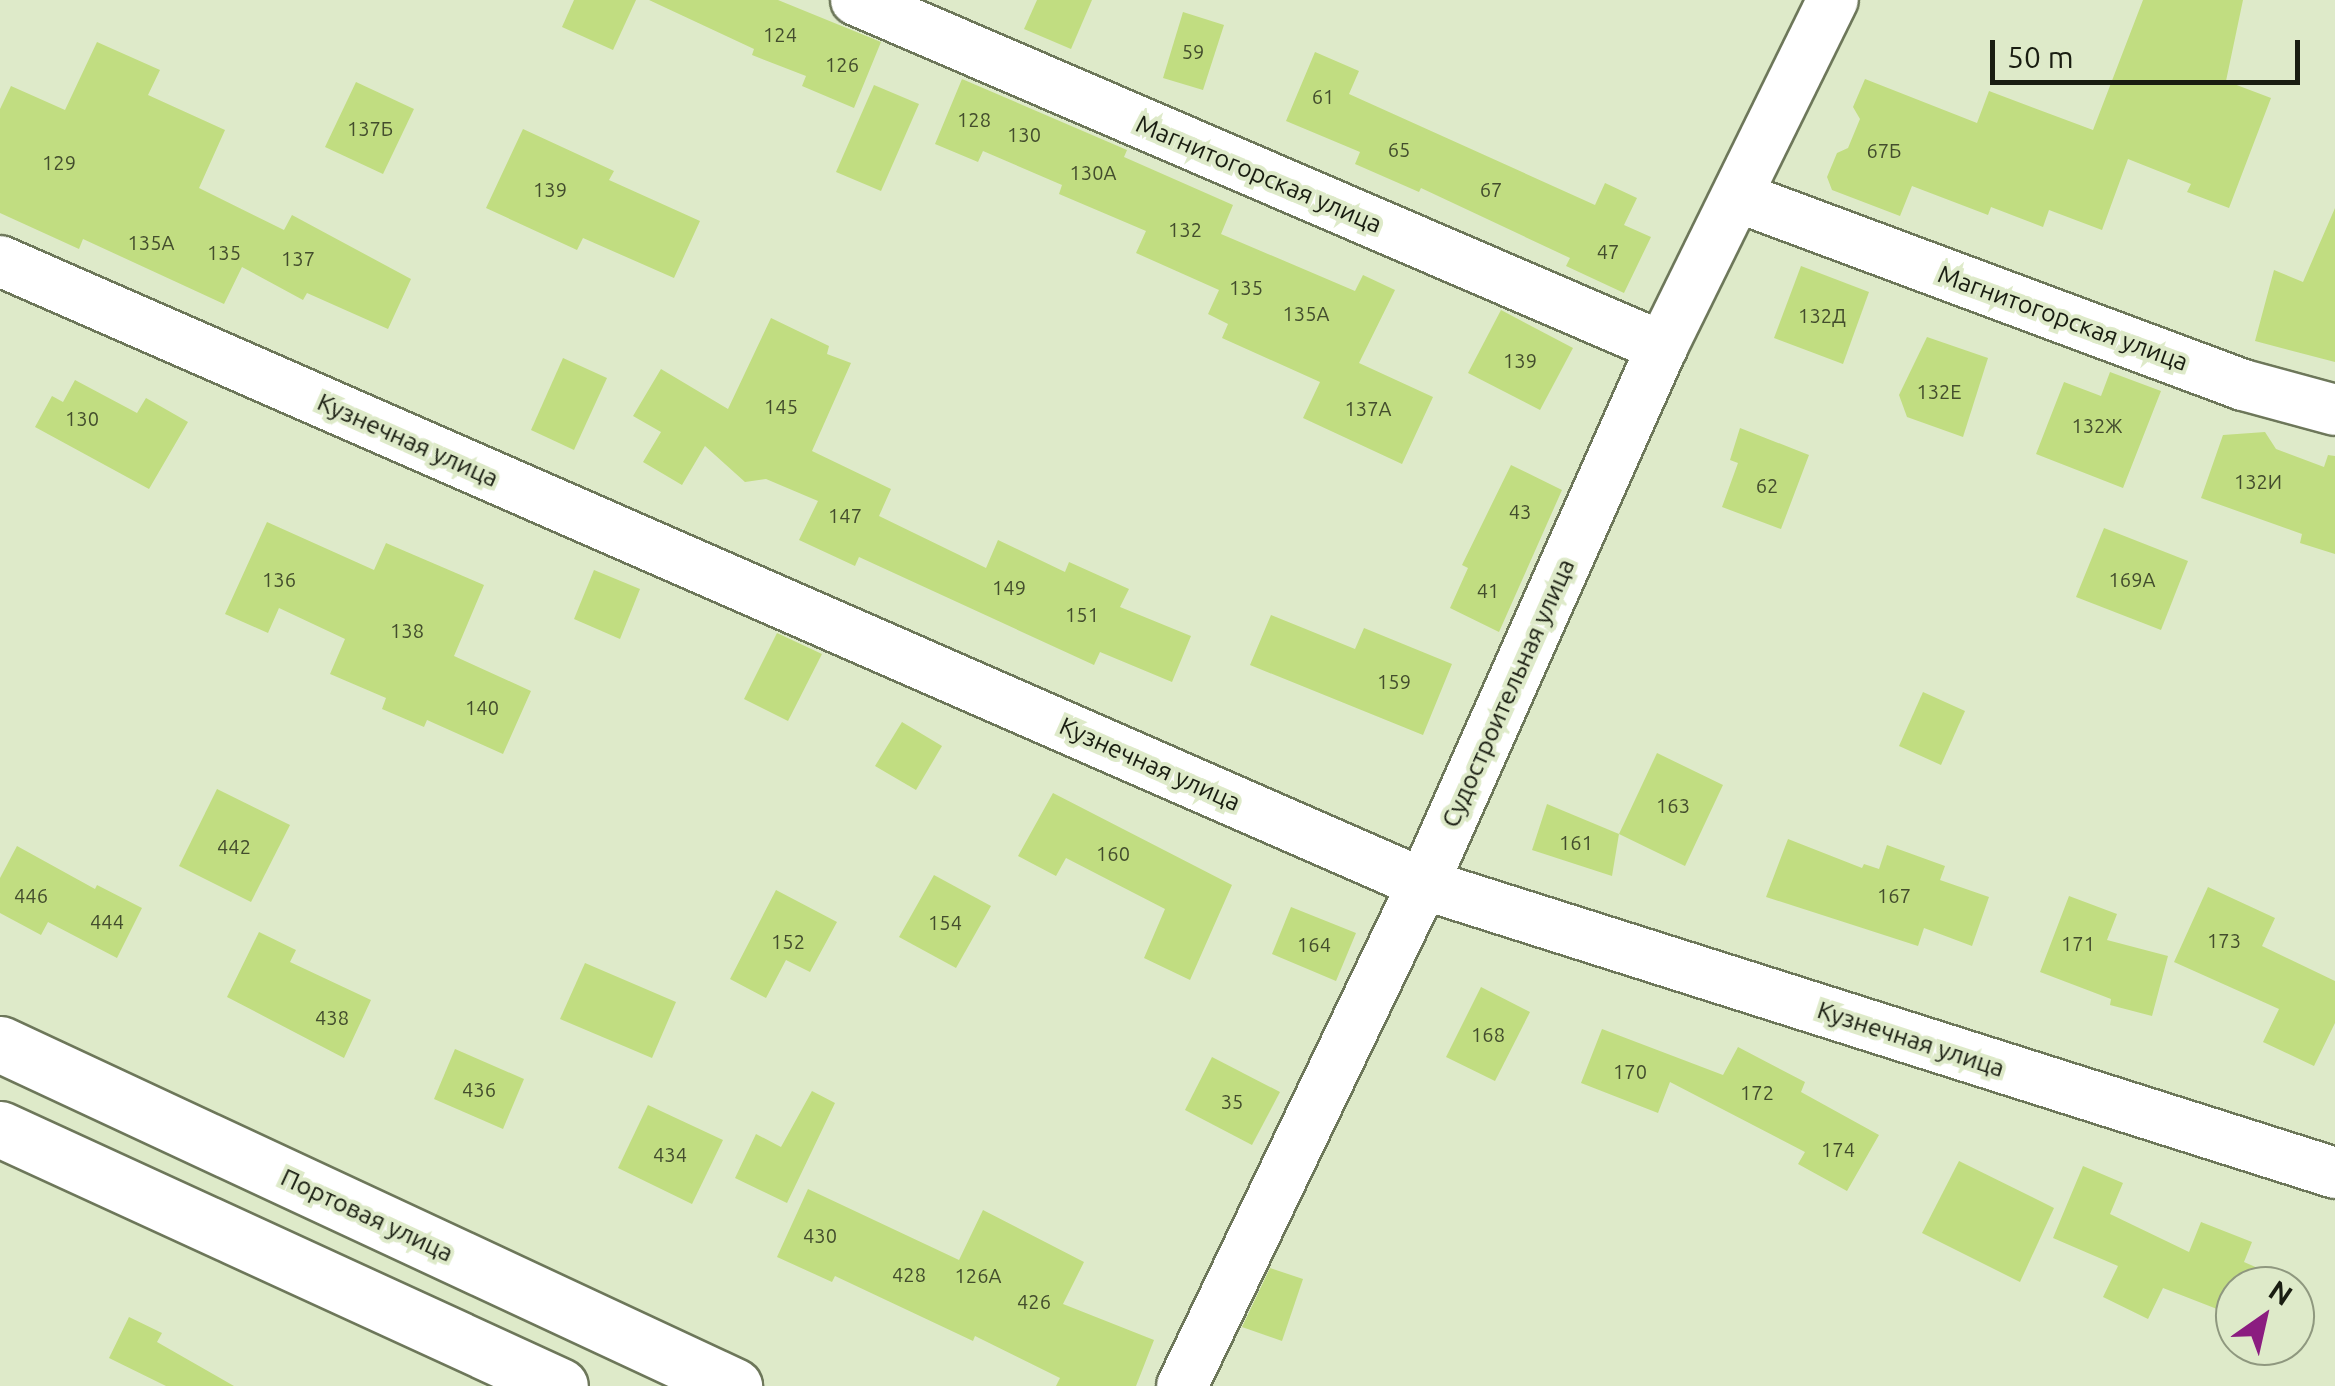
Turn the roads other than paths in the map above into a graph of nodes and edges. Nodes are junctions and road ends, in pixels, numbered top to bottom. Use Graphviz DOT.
graph roads {
  1 [pos="856,0"];
  2 [pos="1833,0"];
  3 [pos="1738,197"];
  4 [pos="0,262"];
  5 [pos="1662,347"];
  6 [pos="2335,410"];
  7 [pos="1423,884"];
  8 [pos="0,1044"];
  9 [pos="0,1129"];
  10 [pos="2335,1173"];
  11 [pos="560,1386"];
  12 [pos="734,1386"];
  13 [pos="1182,1386"];
  1 -- 5 [label="street, Магнитогорская улица"];
  2 -- 3 [label="street, Судостроительная улица"];
  3 -- 5 [label="street, Судостроительная улица"];
  3 -- 6 [label="street, Магнитогорская улица"];
  4 -- 7 [label="street, Кузнечная улица"];
  5 -- 7 [label="street, Судостроительная улица"];
  7 -- 10 [label="street, Кузнечная улица"];
  7 -- 13 [label="street, Судостроительная улица"];
  8 -- 12 [label="main road, Портовая улица"];
  9 -- 11 [label="main road"];
}
